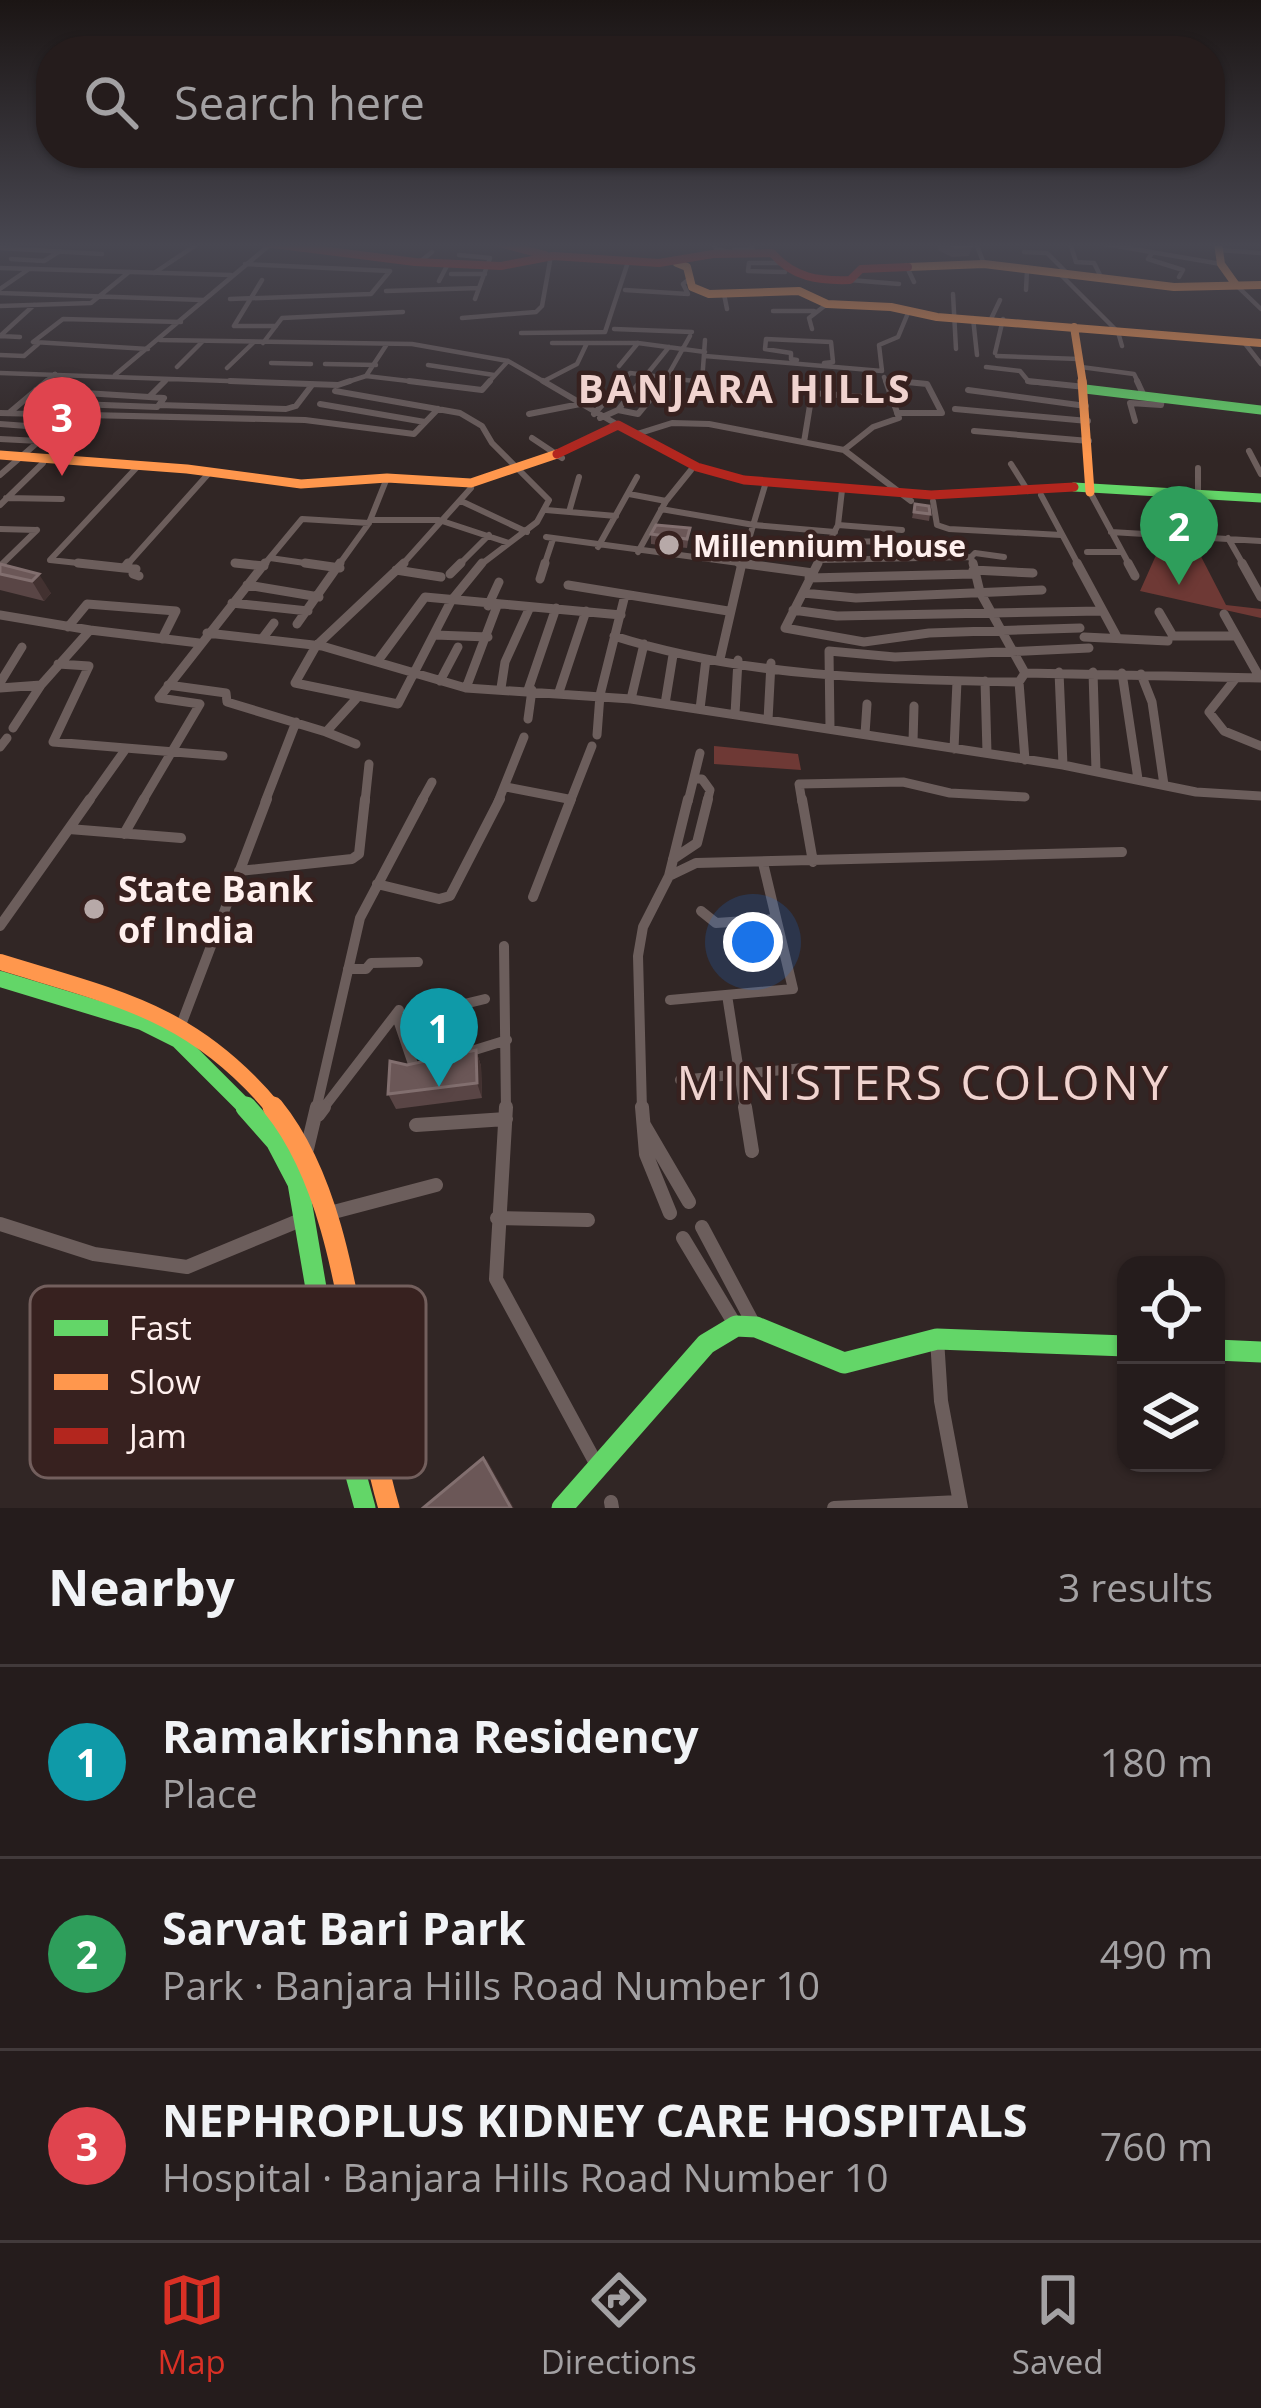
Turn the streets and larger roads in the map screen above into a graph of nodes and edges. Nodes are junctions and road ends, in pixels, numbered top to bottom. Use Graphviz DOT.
graph roads {
  1 [pos="25,313"];
  2 [pos="189,313"];
  3 [pos="242,313"];
  4 [pos="394,313"];
  5 [pos="519,313"];
  6 [pos="611,313"];
  7 [pos="814,313"];
  8 [pos="908,313"];
  9 [pos="912,313"];
  10 [pos="950,313"];
  11 [pos="999,313"];
  12 [pos="1098,313"];
  13 [pos="353,315"];
  14 [pos="950,317"];
  15 [pos="462,318"];
  16 [pos="973,318"];
  17 [pos="998,319"];
  18 [pos="181,322"];
  19 [pos="276,326"];
  20 [pos="1074,327"];
  21 [pos="614,329"];
  22 [pos="812,329"];
  23 [pos="346,330"];
  24 [pos="521,333"];
  25 [pos="0,336"];
  26 [pos="20,337"];
  27 [pos="1120,339"];
  28 [pos="160,340"];
  29 [pos="705,340"];
  30 [pos="1243,341"];
  31 [pos="202,342"];
  32 [pos="39,343"];
  33 [pos="253,343"];
  34 [pos="263,343"];
  35 [pos="552,343"];
  36 [pos="587,343"];
  37 [pos="1261,343"];
  38 [pos="285,344"];
  39 [pos="387,344"];
  40 [pos="638,344"];
  41 [pos="484,347"];
  42 [pos="669,347"];
  43 [pos="148,349"];
  44 [pos="956,349"];
  45 [pos="686,350"];
  46 [pos="1012,352"];
  47 [pos="705,354"];
  48 [pos="0,355"];
  49 [pos="977,355"];
  50 [pos="478,356"];
  51 [pos="1023,357"];
  52 [pos="1079,360"];
  53 [pos="508,361"];
  54 [pos="311,364"];
  55 [pos="325,364"];
  56 [pos="1261,364"];
  57 [pos="376,365"];
  58 [pos="428,365"];
  59 [pos="811,365"];
  60 [pos="619,366"];
  61 [pos="177,367"];
  62 [pos="227,368"];
  63 [pos="986,368"];
  64 [pos="1027,369"];
  65 [pos="0,373"];
  66 [pos="13,373"];
  67 [pos="53,374"];
  68 [pos="494,375"];
  69 [pos="650,375"];
  70 [pos="114,376"];
  71 [pos="367,376"];
  72 [pos="668,378"];
  73 [pos="166,380"];
  74 [pos="546,380"];
  75 [pos="0,383"];
  76 [pos="312,385"];
  77 [pos="336,388"];
  78 [pos="1085,388"];
  79 [pos="36,390"];
  80 [pos="968,390"];
  81 [pos="63,391"];
  82 [pos="12,396"];
  83 [pos="1144,396"];
  84 [pos="148,397"];
  85 [pos="891,399"];
  86 [pos="1162,399"];
  87 [pos="50,403"];
  88 [pos="580,404"];
  89 [pos="158,406"];
  90 [pos="437,409"];
  91 [pos="955,410"];
  92 [pos="1261,410"];
  93 [pos="4,413"];
  94 [pos="897,413"];
  95 [pos="1087,413"];
  96 [pos="529,414"];
  97 [pos="34,416"];
  98 [pos="597,416"];
  99 [pos="67,417"];
  100 [pos="148,418"];
  101 [pos="1135,421"];
  102 [pos="425,422"];
  103 [pos="0,424"];
  104 [pos="621,426"];
  105 [pos="54,428"];
  106 [pos="974,431"];
  107 [pos="532,438"];
  108 [pos="0,439"];
  109 [pos="39,441"];
  110 [pos="1089,441"];
  111 [pos="804,442"];
  112 [pos="844,450"];
  113 [pos="1249,451"];
  114 [pos="560,456"];
  115 [pos="9,458"];
  116 [pos="43,463"];
  117 [pos="1011,464"];
  118 [pos="136,468"];
  119 [pos="1198,468"];
  120 [pos="522,470"];
  121 [pos="691,470"];
  122 [pos="208,474"];
  123 [pos="1261,474"];
  124 [pos="0,475"];
  125 [pos="579,476"];
  126 [pos="637,477"];
  127 [pos="386,481"];
  128 [pos="765,485"];
  129 [pos="1089,489"];
  130 [pos="1198,492"];
  131 [pos="842,493"];
  132 [pos="629,494"];
  133 [pos="1034,494"];
  134 [pos="466,495"];
  135 [pos="910,498"];
  136 [pos="62,499"];
  137 [pos="1261,500"];
  138 [pos="932,501"];
  139 [pos="3,502"];
  140 [pos="663,505"];
  141 [pos="546,511"];
  142 [pos="569,512"];
  143 [pos="616,516"];
  144 [pos="439,520"];
  145 [pos="370,521"];
  146 [pos="754,525"];
  147 [pos="837,528"];
  148 [pos="902,530"];
  149 [pos="0,532"];
  150 [pos="528,532"];
  151 [pos="1111,532"];
  152 [pos="489,535"];
  153 [pos="1061,535"];
  154 [pos="1228,538"];
  155 [pos="1261,541"];
  156 [pos="829,542"];
  157 [pos="509,543"];
  158 [pos="598,547"];
  159 [pos="1087,552"];
  160 [pos="1122,552"];
  161 [pos="638,553"];
  162 [pos="971,557"];
  163 [pos="1004,557"];
  164 [pos="909,558"];
  165 [pos="50,560"];
  166 [pos="819,560"];
  167 [pos="267,562"];
  168 [pos="235,563"];
  169 [pos="744,565"];
  170 [pos="0,566"];
  171 [pos="124,568"];
  172 [pos="340,568"];
  173 [pos="396,570"];
  174 [pos="974,572"];
  175 [pos="1033,573"];
  176 [pos="37,574"];
  177 [pos="811,575"];
  178 [pos="139,576"];
  179 [pos="1135,576"];
  180 [pos="540,580"];
  181 [pos="499,582"];
  182 [pos="247,585"];
  183 [pos="568,585"];
  184 [pos="1042,590"];
  185 [pos="980,592"];
  186 [pos="803,593"];
  187 [pos="625,595"];
  188 [pos="319,596"];
  189 [pos="1261,597"];
  190 [pos="232,603"];
  191 [pos="452,603"];
  192 [pos="492,606"];
  193 [pos="530,608"];
  194 [pos="556,608"];
  195 [pos="586,610"];
  196 [pos="793,610"];
  197 [pos="308,611"];
  198 [pos="728,611"];
  199 [pos="1069,611"];
  200 [pos="1101,611"];
  201 [pos="994,612"];
  202 [pos="1159,612"];
  203 [pos="1224,614"];
  204 [pos="621,615"];
  205 [pos="0,616"];
  206 [pos="274,623"];
  207 [pos="297,624"];
  208 [pos="68,627"];
  209 [pos="90,630"];
  210 [pos="1004,630"];
  211 [pos="207,633"];
  212 [pos="1082,633"];
  213 [pos="435,635"];
  214 [pos="614,636"];
  215 [pos="1235,636"];
  216 [pos="488,637"];
  217 [pos="1117,638"];
  218 [pos="162,639"];
  219 [pos="262,640"];
  220 [pos="1168,641"];
  221 [pos="199,644"];
  222 [pos="644,644"];
  223 [pos="316,646"];
  224 [pos="458,646"];
  225 [pos="22,647"];
  226 [pos="1089,648"];
  227 [pos="1015,649"];
  228 [pos="673,655"];
  229 [pos="706,659"];
  230 [pos="720,659"];
  231 [pos="738,660"];
  232 [pos="377,662"];
  233 [pos="771,663"];
  234 [pos="58,664"];
  235 [pos="827,672"];
  236 [pos="1059,672"];
  237 [pos="1097,672"];
  238 [pos="415,673"];
  239 [pos="1122,673"];
  240 [pos="1141,674"];
  241 [pos="1022,678"];
  242 [pos="1236,678"];
  243 [pos="1260,678"];
  244 [pos="440,681"];
  245 [pos="957,681"];
  246 [pos="985,681"];
  247 [pos="0,685"];
  248 [pos="41,685"];
  249 [pos="168,685"];
  250 [pos="466,688"];
  251 [pos="501,688"];
  252 [pos="530,690"];
  253 [pos="559,692"];
  254 [pos="600,695"];
  255 [pos="356,699"];
  256 [pos="631,699"];
  257 [pos="665,704"];
  258 [pos="867,704"];
  259 [pos="914,706"];
  260 [pos="700,709"];
  261 [pos="735,714"];
  262 [pos="528,719"];
  263 [pos="768,720"];
  264 [pos="296,722"];
  265 [pos="830,728"];
  266 [pos="326,732"];
  267 [pos="865,734"];
  268 [pos="524,737"];
  269 [pos="7,738"];
  270 [pos="913,742"];
  271 [pos="356,744"];
  272 [pos="1261,746"];
  273 [pos="954,748"];
  274 [pos="126,749"];
  275 [pos="170,753"];
  276 [pos="700,753"];
  277 [pos="987,753"];
  278 [pos="223,756"];
  279 [pos="1025,760"];
  280 [pos="369,764"];
  281 [pos="1064,765"];
  282 [pos="1096,771"];
  283 [pos="694,778"];
  284 [pos="1138,779"];
  285 [pos="432,782"];
  286 [pos="1164,785"];
  287 [pos="506,787"];
  288 [pos="1261,796"];
  289 [pos="1025,797"];
  290 [pos="568,799"];
  291 [pos="69,830"];
  292 [pos="124,834"];
  293 [pos="181,838"];
  294 [pos="1122,852"];
  295 [pos="673,859"];
  296 [pos="763,862"];
  297 [pos="813,862"];
  298 [pos="239,871"];
  299 [pos="669,876"];
  300 [pos="377,884"];
  301 [pos="533,897"];
  302 [pos="701,911"];
  303 [pos="776,920"];
  304 [pos="0,926"];
  305 [pos="504,946"];
  306 [pos="0,962"];
  307 [pos="418,962"];
  308 [pos="348,969"];
  309 [pos="0,979"];
  310 [pos="727,995"];
  311 [pos="495,996"];
  312 [pos="670,1000"];
  313 [pos="399,1010"];
  314 [pos="181,1025"];
  315 [pos="507,1040"];
  316 [pos="452,1058"];
  317 [pos="432,1064"];
  318 [pos="804,1068"];
  319 [pos="740,1074"];
  320 [pos="680,1080"];
  321 [pos="318,1115"];
  322 [pos="506,1119"];
  323 [pos="642,1120"];
  324 [pos="416,1125"];
  325 [pos="752,1151"];
  326 [pos="306,1154"];
  327 [pos="436,1185"];
  328 [pos="689,1202"];
  329 [pos="670,1213"];
  330 [pos="326,1214"];
  331 [pos="304,1218"];
  332 [pos="497,1218"];
  333 [pos="588,1220"];
  334 [pos="0,1224"];
  335 [pos="702,1227"];
  336 [pos="683,1238"];
  337 [pos="316,1286"];
  338 [pos="339,1286"];
  339 [pos="736,1326"];
  340 [pos="755,1327"];
  341 [pos="937,1339"];
  342 [pos="1117,1346"];
  343 [pos="1225,1350"];
  344 [pos="1261,1352"];
  345 [pos="598,1467"];
  346 [pos="357,1478"];
  347 [pos="379,1478"];
  348 [pos="960,1505"];
  349 [pos="365,1508"];
  350 [pos="389,1508"];
  351 [pos="562,1508"];
  352 [pos="834,1508"];
  1 -- 25 [label="street"];
  2 -- 18 [label="street"];
  3 -- 19 [label="street"];
  4 -- 13 [label="street"];
  5 -- 15 [label="street"];
  6 -- 24 [label="street"];
  7 -- 22 [label="street"];
  8 -- 59 [label="street"];
  9 -- 14 [label="street"];
  10 -- 14 [label="street"];
  11 -- 17 [label="street"];
  12 -- 27 [label="street"];
  13 -- 19 [label="street"];
  13 -- 23 [label="street"];
  14 -- 16 [label="street"];
  14 -- 44 [label="street"];
  16 -- 17 [label="street"];
  16 -- 49 [label="street"];
  17 -- 20 [label="street"];
  17 -- 51 [label="street"];
  18 -- 28 [label="street"];
  18 -- 32 [label="street"];
  19 -- 34 [label="street"];
  20 -- 27 [label="street"];
  20 -- 52 [label="street"];
  21 -- 45 [label="street"];
  25 -- 26 [label="street"];
  27 -- 30 [label="street"];
  28 -- 31 [label="street"];
  28 -- 43 [label="street"];
  29 -- 47 [label="street"];
  30 -- 37 [label="street"];
  30 -- 56 [label="street"];
  31 -- 33 [label="street"];
  31 -- 61 [label="street"];
  32 -- 43 [label="street"];
  32 -- 48 [label="street"];
  33 -- 34 [label="street"];
  33 -- 62 [label="street"];
  34 -- 38 [label="street"];
  35 -- 36 [label="street"];
  36 -- 40 [label="street"];
  36 -- 74 [label="street"];
  38 -- 39 [label="street"];
  38 -- 54 [label="street"];
  39 -- 50 [label="street"];
  39 -- 57 [label="street"];
  40 -- 42 [label="street"];
  40 -- 60 [label="street"];
  41 -- 50 [label="street"];
  42 -- 45 [label="street"];
  42 -- 69 [label="street"];
  43 -- 70 [label="street"];
  45 -- 47 [label="street"];
  45 -- 72 [label="street"];
  46 -- 52 [label="street"];
  47 -- 59 [label="street"];
  47 -- 72 [label="street"];
  50 -- 53 [label="street"];
  51 -- 52 [label="street"];
  51 -- 64 [label="street"];
  52 -- 78 [label="street"];
  52 -- 83 [label="street"];
  53 -- 68 [label="street"];
  53 -- 74 [label="street"];
  55 -- 57 [label="street"];
  57 -- 71 [label="street"];
  58 -- 68 [label="street"];
  59 -- 59 [label="street"];
  63 -- 78 [label="street"];
  65 -- 66 [label="street"];
  66 -- 67 [label="street"];
  66 -- 75 [label="street"];
  67 -- 70 [label="street"];
  67 -- 79 [label="street"];
  67 -- 82 [label="street"];
  68 -- 71 [label="street"];
  69 -- 72 [label="street"];
  69 -- 98 [label="street"];
  69 -- 104 [label="street"];
  70 -- 73 [label="street"];
  71 -- 77 [label="street"];
  72 -- 104 [label="street"];
  73 -- 76 [label="street"];
  73 -- 84 [label="street"];
  74 -- 88 [label="street"];
  76 -- 77 [label="street"];
  76 -- 89 [label="street"];
  77 -- 90 [label="street"];
  77 -- 102 [label="street"];
  78 -- 83 [label="street"];
  78 -- 95 [label="street"];
  79 -- 81 [label="street"];
  79 -- 93 [label="street"];
  80 -- 95 [label="street"];
  81 -- 84 [label="street"];
  81 -- 87 [label="street"];
  83 -- 86 [label="street"];
  84 -- 89 [label="street"];
  85 -- 94 [label="street"];
  85 -- 94 [label="street"];
  85 -- 111 [label="street"];
  86 -- 92 [label="street"];
  86 -- 101 [label="street"];
  87 -- 89 [label="street"];
  87 -- 97 [label="street"];
  88 -- 96 [label="street"];
  88 -- 98 [label="street"];
  89 -- 100 [label="street"];
  90 -- 102 [label="street"];
  90 -- 120 [label="street"];
  91 -- 95 [label="street"];
  93 -- 97 [label="street"];
  94 -- 112 [label="street"];
  95 -- 110 [label="street"];
  97 -- 99 [label="street"];
  98 -- 104 [label="street"];
  98 -- 104 [label="street"];
  99 -- 100 [label="street"];
  99 -- 105 [label="street"];
  100 -- 102 [label="street"];
  103 -- 105 [label="street"];
  104 -- 111 [label="street"];
  104 -- 114 [label="street"];
  104 -- 121 [label="street"];
  104 -- 128 [label="street"];
  105 -- 109 [label="street"];
  106 -- 110 [label="street"];
  107 -- 114 [label="street"];
  108 -- 109 [label="street"];
  109 -- 115 [label="street"];
  110 -- 129 [label="street"];
  111 -- 112 [label="street"];
  112 -- 135 [label="street"];
  113 -- 123 [label="street"];
  114 -- 120 [label="street"];
  115 -- 116 [label="street"];
  115 -- 118 [label="street"];
  115 -- 124 [label="street"];
  116 -- 118 [label="street"];
  116 -- 139 [label="street"];
  117 -- 133 [label="street"];
  118 -- 122 [label="street"];
  118 -- 165 [label="street"];
  119 -- 130 [label="street"];
  120 -- 127 [label="street"];
  120 -- 134 [label="street"];
  120 -- 141 [label="street"];
  121 -- 128 [label="street"];
  121 -- 140 [label="street"];
  122 -- 127 [label="street"];
  122 -- 171 [label="street"];
  125 -- 142 [label="street"];
  126 -- 132 [label="street"];
  127 -- 134 [label="street"];
  127 -- 145 [label="street"];
  128 -- 131 [label="street"];
  128 -- 146 [label="street"];
  129 -- 130 [label="street"];
  129 -- 133 [label="street"];
  129 -- 137 [label="street"];
  129 -- 151 [label="street"];
  130 -- 137 [label="street"];
  131 -- 135 [label="street"];
  131 -- 147 [label="street"];
  132 -- 140 [label="street"];
  132 -- 143 [label="street"];
  133 -- 135 [label="street"];
  133 -- 138 [label="street"];
  133 -- 153 [label="street"];
  134 -- 144 [label="street"];
  134 -- 150 [label="street"];
  135 -- 138 [label="street"];
  136 -- 139 [label="street"];
  138 -- 153 [label="street"];
  140 -- 146 [label="street"];
  140 -- 161 [label="street"];
  141 -- 142 [label="street"];
  141 -- 150 [label="street"];
  142 -- 143 [label="street"];
  143 -- 158 [label="street"];
  144 -- 145 [label="street"];
  144 -- 152 [label="street"];
  144 -- 173 [label="street"];
  145 -- 167 [label="street"];
  145 -- 172 [label="street"];
  146 -- 147 [label="street"];
  146 -- 169 [label="street"];
  147 -- 148 [label="street"];
  147 -- 156 [label="street"];
  149 -- 170 [label="street"];
  150 -- 157 [label="street"];
  151 -- 154 [label="street"];
  151 -- 160 [label="street"];
  152 -- 157 [label="street"];
  152 -- 173 [label="street"];
  153 -- 200 [label="street"];
  154 -- 155 [label="street"];
  154 -- 189 [label="street"];
  156 -- 164 [label="street"];
  156 -- 166 [label="street"];
  157 -- 191 [label="street"];
  158 -- 161 [label="street"];
  158 -- 180 [label="street"];
  159 -- 160 [label="street"];
  160 -- 179 [label="street"];
  161 -- 169 [label="street"];
  162 -- 163 [label="street"];
  162 -- 164 [label="street"];
  162 -- 174 [label="street"];
  164 -- 166 [label="street"];
  165 -- 171 [label="street"];
  165 -- 176 [label="street"];
  166 -- 177 [label="street"];
  167 -- 168 [label="street"];
  167 -- 172 [label="street"];
  167 -- 182 [label="street"];
  169 -- 177 [label="street"];
  169 -- 198 [label="street"];
  171 -- 178 [label="street"];
  172 -- 188 [label="street"];
  173 -- 223 [label="street"];
  174 -- 175 [label="street"];
  174 -- 177 [label="street"];
  174 -- 185 [label="street"];
  177 -- 186 [label="street"];
  181 -- 192 [label="street"];
  182 -- 188 [label="street"];
  182 -- 190 [label="street"];
  183 -- 187 [label="street"];
  184 -- 185 [label="street"];
  185 -- 186 [label="street"];
  185 -- 201 [label="street"];
  186 -- 196 [label="street"];
  187 -- 198 [label="street"];
  187 -- 204 [label="street"];
  188 -- 197 [label="street"];
  190 -- 197 [label="street"];
  190 -- 211 [label="street"];
  191 -- 192 [label="street"];
  191 -- 213 [label="street"];
  191 -- 232 [label="street"];
  192 -- 193 [label="street"];
  192 -- 216 [label="street"];
  193 -- 194 [label="street"];
  193 -- 251 [label="street"];
  194 -- 195 [label="street"];
  194 -- 252 [label="street"];
  195 -- 204 [label="street"];
  195 -- 253 [label="street"];
  196 -- 201 [label="street"];
  196 -- 210 [label="street"];
  197 -- 207 [label="street"];
  198 -- 230 [label="street"];
  199 -- 200 [label="street"];
  199 -- 201 [label="street"];
  199 -- 212 [label="street"];
  200 -- 217 [label="street"];
  201 -- 210 [label="street"];
  202 -- 215 [label="street"];
  203 -- 215 [label="street"];
  204 -- 214 [label="street"];
  205 -- 208 [label="street"];
  206 -- 219 [label="street"];
  208 -- 209 [label="street"];
  208 -- 218 [label="street"];
  209 -- 218 [label="street"];
  209 -- 234 [label="street"];
  210 -- 212 [label="street"];
  210 -- 227 [label="street"];
  211 -- 219 [label="street"];
  211 -- 221 [label="street"];
  212 -- 217 [label="street"];
  212 -- 226 [label="street"];
  213 -- 216 [label="street"];
  213 -- 238 [label="street"];
  214 -- 222 [label="street"];
  214 -- 254 [label="street"];
  215 -- 243 [label="street"];
  216 -- 250 [label="street"];
  217 -- 220 [label="street"];
  218 -- 221 [label="street"];
  219 -- 223 [label="street"];
  221 -- 249 [label="street"];
  222 -- 228 [label="street"];
  222 -- 256 [label="street"];
  223 -- 232 [label="street"];
  223 -- 255 [label="street"];
  224 -- 244 [label="street"];
  225 -- 247 [label="street"];
  226 -- 227 [label="street"];
  226 -- 237 [label="street"];
  227 -- 235 [label="street"];
  227 -- 241 [label="street"];
  228 -- 229 [label="street"];
  228 -- 257 [label="street"];
  229 -- 230 [label="street"];
  229 -- 260 [label="street"];
  230 -- 231 [label="street"];
  231 -- 233 [label="street"];
  231 -- 261 [label="street"];
  232 -- 238 [label="street"];
  233 -- 235 [label="street"];
  233 -- 263 [label="street"];
  234 -- 248 [label="street"];
  234 -- 274 [label="street"];
  235 -- 245 [label="street"];
  235 -- 265 [label="street"];
  236 -- 237 [label="street"];
  236 -- 241 [label="street"];
  236 -- 281 [label="street"];
  237 -- 239 [label="street"];
  237 -- 282 [label="street"];
  238 -- 244 [label="street"];
  238 -- 255 [label="street"];
  239 -- 240 [label="street"];
  239 -- 284 [label="street"];
  240 -- 242 [label="street"];
  240 -- 286 [label="street"];
  241 -- 246 [label="street"];
  241 -- 279 [label="street"];
  242 -- 243 [label="street"];
  242 -- 272 [label="street"];
  244 -- 250 [label="street"];
  245 -- 246 [label="street"];
  245 -- 273 [label="street"];
  246 -- 277 [label="street"];
  247 -- 248 [label="street"];
  248 -- 269 [label="street"];
  249 -- 264 [label="street"];
  249 -- 275 [label="street"];
  250 -- 251 [label="street"];
  251 -- 252 [label="street"];
  252 -- 253 [label="street"];
  252 -- 262 [label="street"];
  253 -- 254 [label="street"];
  254 -- 256 [label="street"];
  254 -- 290 [label="street"];
  255 -- 266 [label="street"];
  256 -- 257 [label="street"];
  257 -- 260 [label="street"];
  258 -- 267 [label="street"];
  259 -- 270 [label="street"];
  260 -- 261 [label="street"];
  261 -- 263 [label="street"];
  263 -- 265 [label="street"];
  264 -- 266 [label="street"];
  264 -- 298 [label="street"];
  265 -- 267 [label="street"];
  266 -- 271 [label="street"];
  267 -- 270 [label="street"];
  268 -- 287 [label="street"];
  270 -- 273 [label="street"];
  273 -- 277 [label="street"];
  274 -- 275 [label="street"];
  274 -- 291 [label="street"];
  275 -- 278 [label="street"];
  275 -- 292 [label="street"];
  276 -- 283 [label="street"];
  277 -- 279 [label="street"];
  279 -- 281 [label="street"];
  280 -- 298 [label="street"];
  281 -- 282 [label="street"];
  282 -- 284 [label="street"];
  283 -- 295 [label="street"];
  283 -- 295 [label="street"];
  284 -- 286 [label="street"];
  285 -- 300 [label="street"];
  286 -- 288 [label="street"];
  287 -- 290 [label="street"];
  287 -- 300 [label="street"];
  289 -- 297 [label="street"];
  290 -- 301 [label="street"];
  291 -- 292 [label="street"];
  291 -- 304 [label="street"];
  292 -- 293 [label="street"];
  294 -- 297 [label="street"];
  295 -- 299 [label="street"];
  296 -- 297 [label="street"];
  296 -- 299 [label="street"];
  296 -- 303 [label="street"];
  298 -- 314 [label="street"];
  299 -- 323 [label="street"];
  300 -- 308 [label="street"];
  302 -- 303 [label="street"];
  303 -- 310 [label="street"];
  305 -- 311 [label="street"];
  306 -- 314 [label="street"];
  307 -- 308 [label="street"];
  308 -- 321 [label="street"];
  309 -- 331 [label="street"];
  310 -- 312 [label="street"];
  310 -- 319 [label="street"];
  311 -- 315 [label="street"];
  311 -- 317 [label="street"];
  313 -- 321 [label="street"];
  314 -- 326 [label="street"];
  315 -- 316 [label="street"];
  315 -- 322 [label="street"];
  318 -- 319 [label="street"];
  319 -- 320 [label="street"];
  319 -- 325 [label="street"];
  321 -- 326 [label="street"];
  322 -- 324 [label="street"];
  322 -- 332 [label="street"];
  323 -- 328 [label="street"];
  323 -- 329 [label="street"];
  326 -- 330 [label="street"];
  327 -- 330 [label="street"];
  330 -- 331 [label="street"];
  330 -- 338 [label="street"];
  331 -- 334 [label="street"];
  331 -- 337 [label="street"];
  332 -- 333 [label="street"];
  332 -- 345 [label="street"];
  335 -- 340 [label="street"];
  336 -- 339 [label="street"];
  339 -- 340 [label="street"];
  339 -- 345 [label="street"];
  340 -- 341 [label="street"];
  341 -- 342 [label="street"];
  341 -- 348 [label="street"];
  343 -- 344 [label="street"];
  345 -- 351 [label="street"];
  346 -- 349 [label="street"];
  347 -- 350 [label="street"];
  348 -- 352 [label="street"];
}
